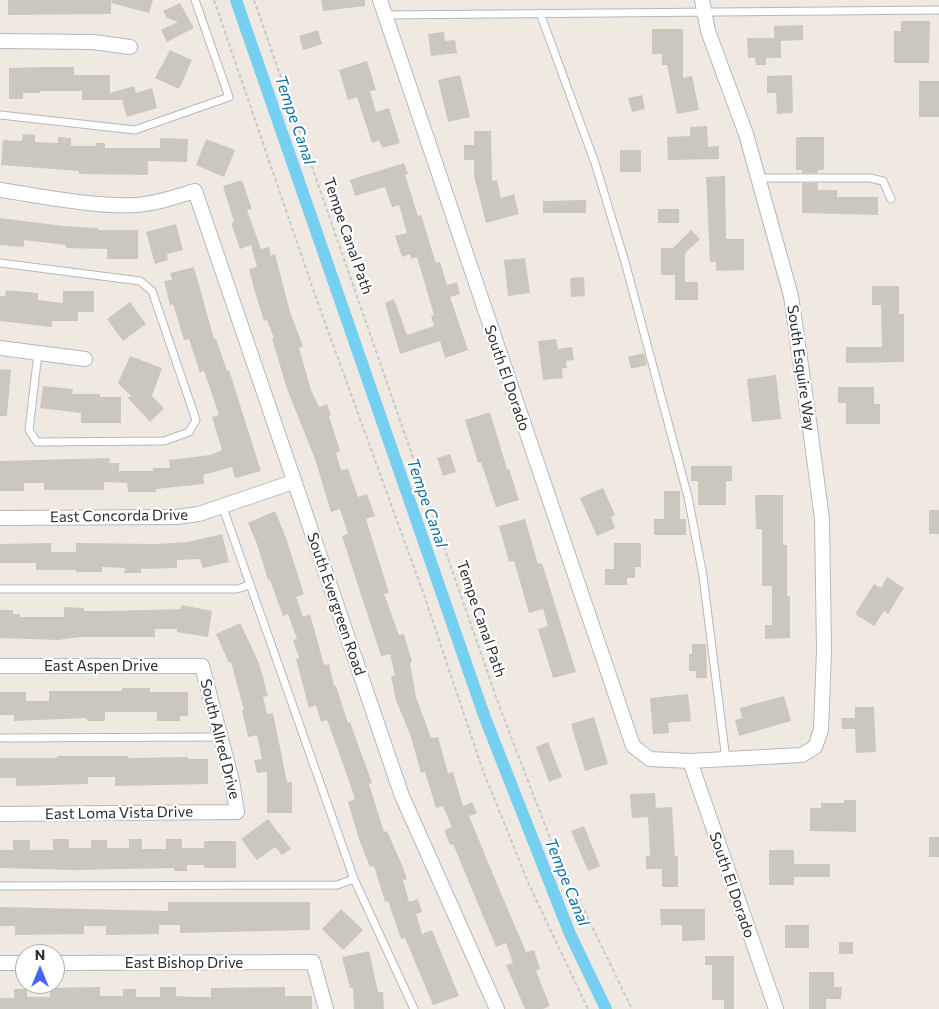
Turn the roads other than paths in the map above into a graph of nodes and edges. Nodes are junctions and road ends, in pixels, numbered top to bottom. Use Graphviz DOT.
graph roads {
  1 [pos="195,0"];
  2 [pos="380,0"];
  3 [pos="702,6"];
  4 [pos="939,10"];
  5 [pos="540,13"];
  6 [pos="386,15"];
  7 [pos="0,41"];
  8 [pos="130,47"];
  9 [pos="0,115"];
  10 [pos="758,178"];
  11 [pos="0,190"];
  12 [pos="891,198"];
  13 [pos="0,263"];
  14 [pos="0,348"];
  15 [pos="38,353"];
  16 [pos="86,359"];
  17 [pos="293,482"];
  18 [pos="222,505"];
  19 [pos="0,518"];
  20 [pos="250,585"];
  21 [pos="0,589"];
  22 [pos="0,666"];
  23 [pos="202,666"];
  24 [pos="221,737"];
  25 [pos="0,738"];
  26 [pos="726,760"];
  27 [pos="690,761"];
  28 [pos="237,812"];
  29 [pos="0,814"];
  30 [pos="354,879"];
  31 [pos="0,886"];
  32 [pos="0,963"];
  33 [pos="15,963"];
  34 [pos="65,963"];
  35 [pos="326,1009"];
  36 [pos="414,1009"];
  37 [pos="497,1009"];
  38 [pos="776,1009"];
  1 -- 9 [label="lane"];
  2 -- 6 [label="street, South El Dorado"];
  3 -- 4 [label="lane"];
  3 -- 5 [label="lane"];
  3 -- 10 [label="street, South Esquire Way"];
  5 -- 6 [label="lane"];
  5 -- 26 [label="lane"];
  6 -- 27 [label="street, South El Dorado"];
  7 -- 8 [label="street"];
  10 -- 12 [label="lane"];
  10 -- 26 [label="street, South Esquire Way"];
  11 -- 17 [label="street, South Evergreen Road"];
  13 -- 15 [label="lane"];
  14 -- 15 [label="street"];
  15 -- 16 [label="street"];
  17 -- 18 [label="street, East Concorda Drive"];
  17 -- 37 [label="street, South Evergreen Road"];
  18 -- 19 [label="street, East Concorda Drive"];
  18 -- 20 [label="lane"];
  20 -- 21 [label="lane"];
  20 -- 30 [label="lane"];
  22 -- 23 [label="street, East Aspen Drive"];
  23 -- 24 [label="street, South Allred Drive"];
  24 -- 25 [label="lane"];
  24 -- 28 [label="street, South Allred Drive"];
  26 -- 27 [label="street"];
  27 -- 38 [label="street, South El Dorado"];
  28 -- 29 [label="street, East Loma Vista Drive"];
  30 -- 31 [label="lane"];
  30 -- 36 [label="lane"];
  32 -- 33 [label="street"];
  34 -- 35 [label="street, East Bishop Drive"];
}
